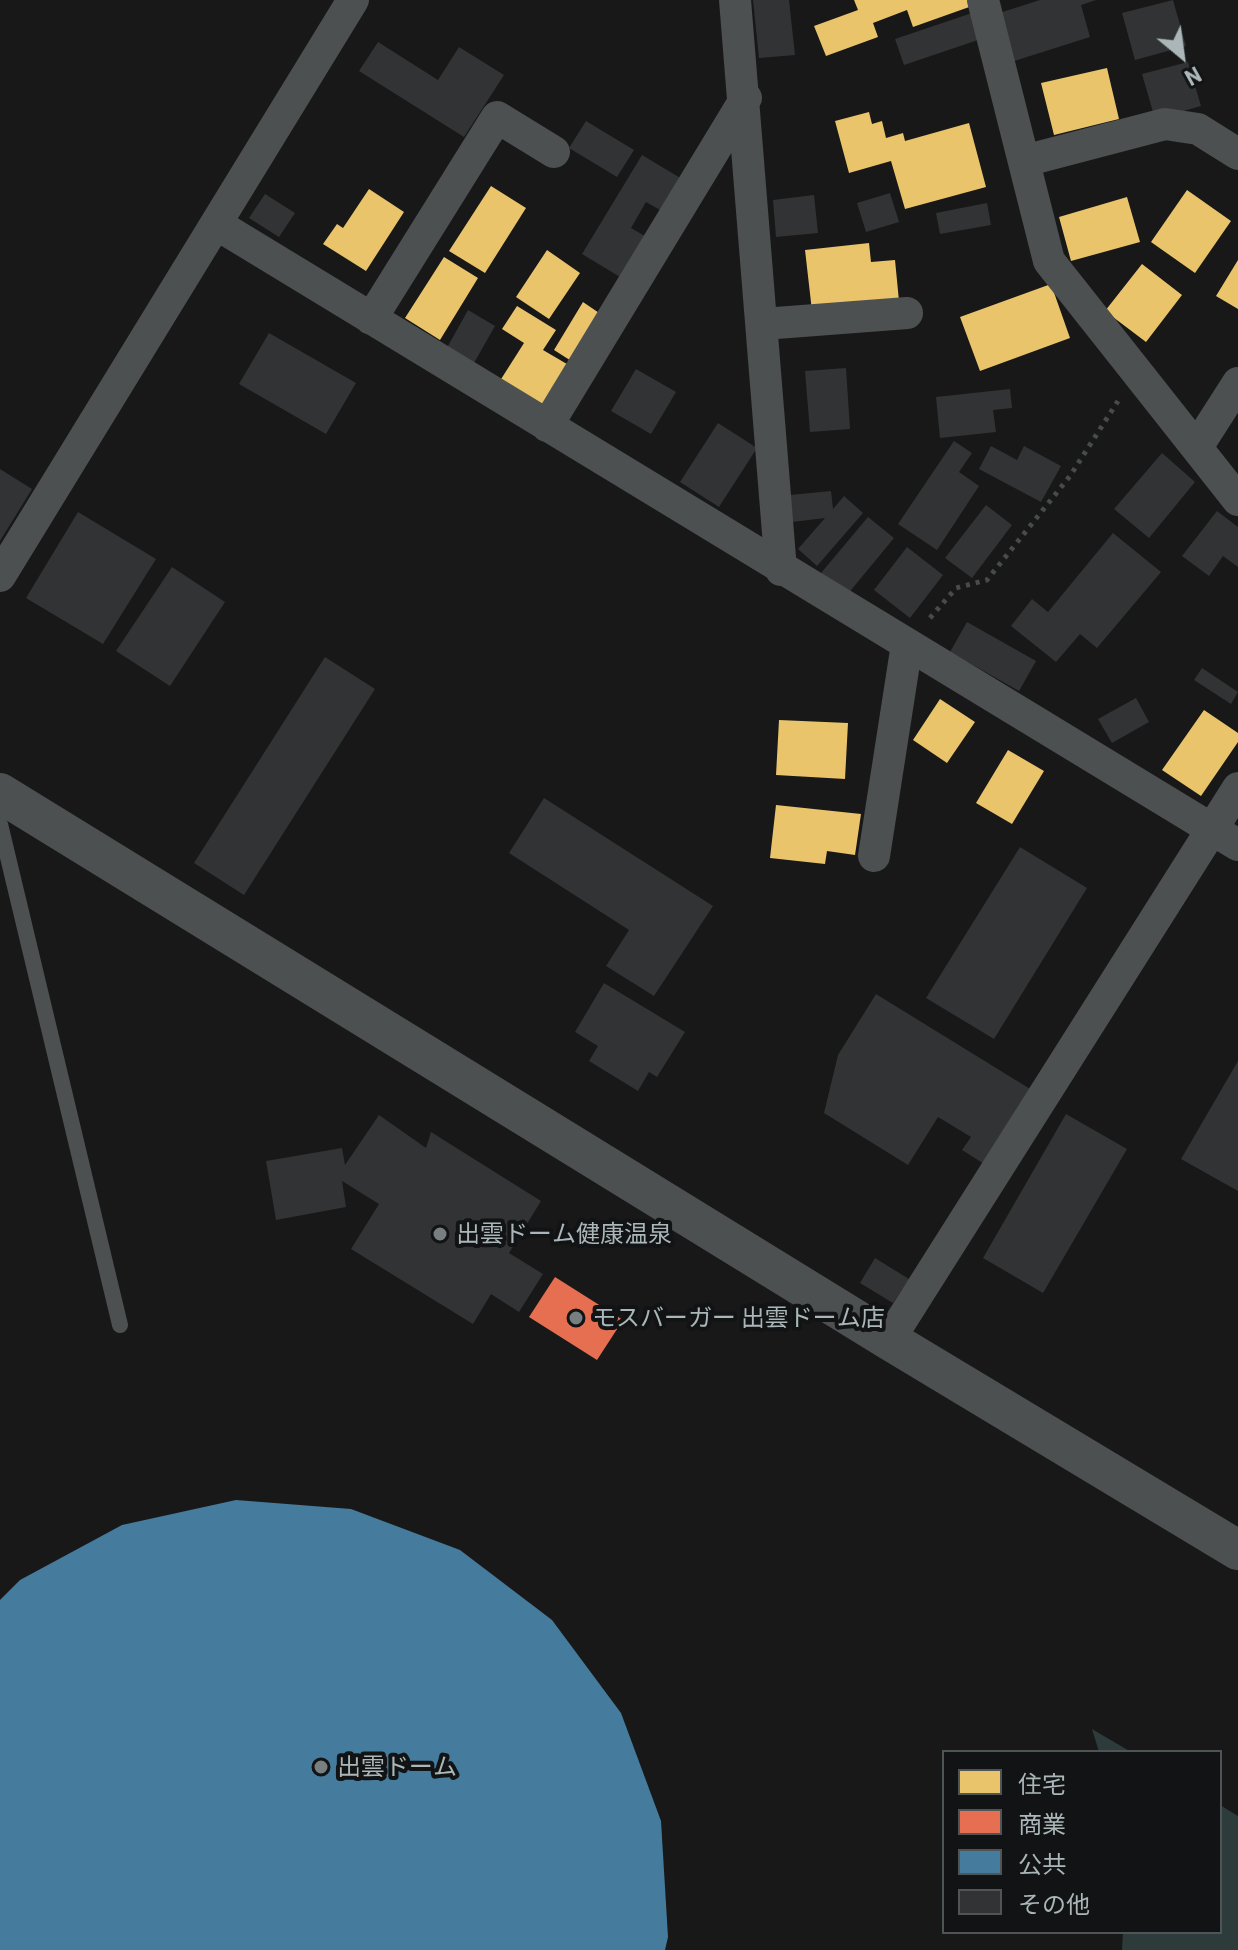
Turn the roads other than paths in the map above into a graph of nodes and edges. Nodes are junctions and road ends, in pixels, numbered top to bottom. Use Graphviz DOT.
graph roads {
  1 [pos="353,0"];
  2 [pos="735,0"];
  3 [pos="983,0"];
  4 [pos="746,98"];
  5 [pos="554,152"];
  6 [pos="1238,154"];
  7 [pos="1024,161"];
  8 [pos="218,225"];
  9 [pos="907,313"];
  10 [pos="371,319"];
  11 [pos="763,324"];
  12 [pos="1238,383"];
  13 [pos="547,426"];
  14 [pos="1197,447"];
  15 [pos="1238,500"];
  16 [pos="781,570"];
  17 [pos="0,576"];
  18 [pos="907,644"];
  19 [pos="1238,788"];
  20 [pos="0,793"];
  21 [pos="0,824"];
  22 [pos="1226,837"];
  23 [pos="874,856"];
  24 [pos="120,1325"];
  25 [pos="889,1340"];
  26 [pos="1238,1550"];
  1 -- 8 [label="street"];
  2 -- 4 [label="street"];
  3 -- 7 [label="street"];
  4 -- 11 [label="street"];
  4 -- 13 [label="street"];
  5 -- 10 [label="street"];
  6 -- 7 [label="street"];
  7 -- 14 [label="street"];
  8 -- 10 [label="street"];
  8 -- 17 [label="street"];
  9 -- 11 [label="street"];
  10 -- 13 [label="street"];
  11 -- 16 [label="street"];
  12 -- 14 [label="street"];
  13 -- 16 [label="street"];
  14 -- 15 [label="street"];
  16 -- 18 [label="street"];
  18 -- 22 [label="street"];
  18 -- 23 [label="street"];
  19 -- 22 [label="street"];
  20 -- 25 [label="street"];
  21 -- 24 [label="lane"];
  22 -- 25 [label="street"];
  25 -- 26 [label="street"];
}
